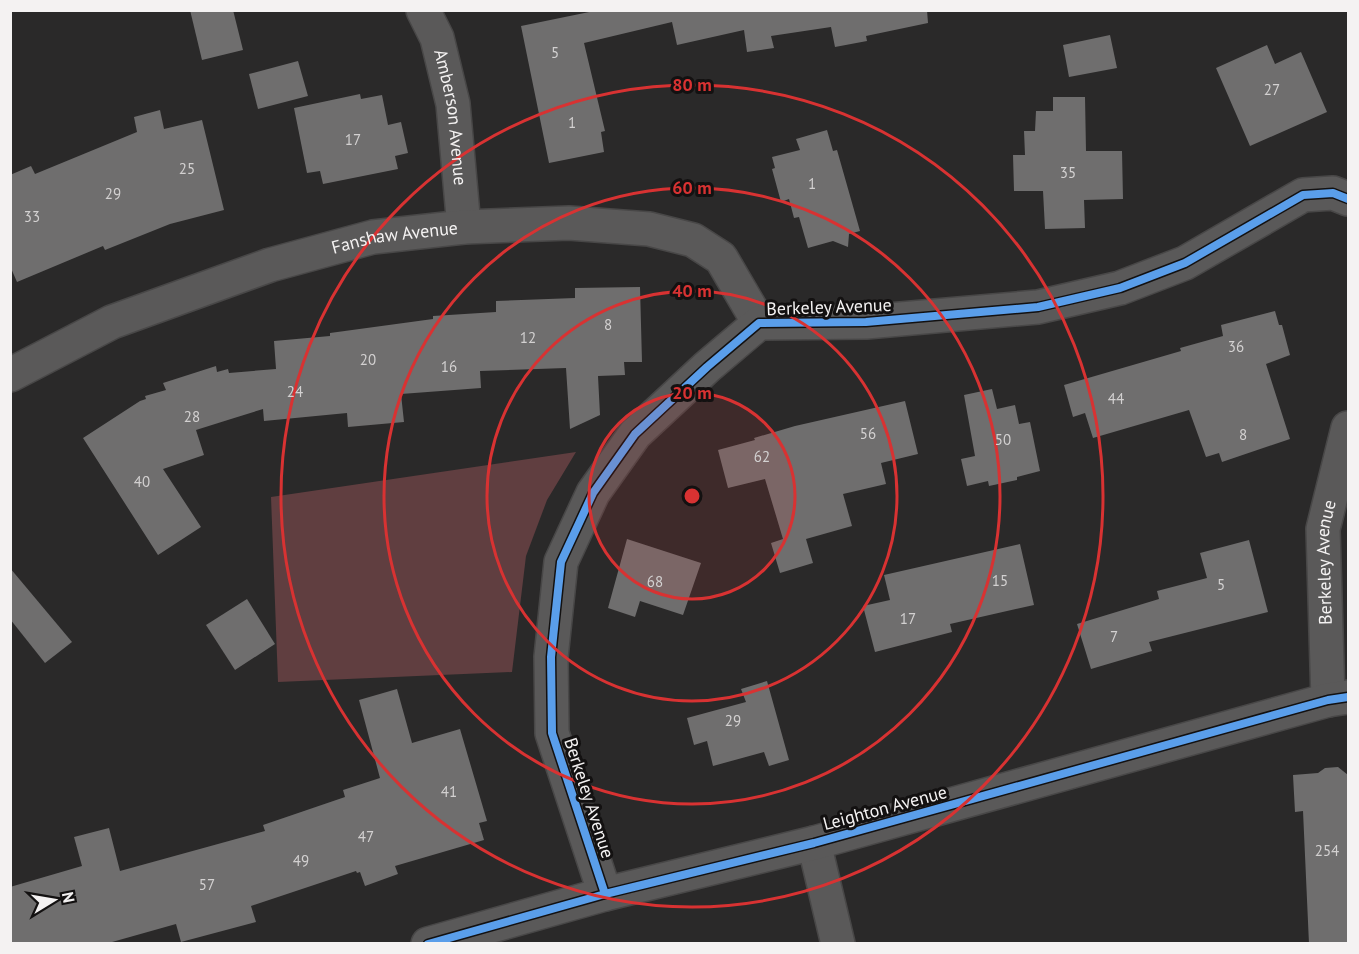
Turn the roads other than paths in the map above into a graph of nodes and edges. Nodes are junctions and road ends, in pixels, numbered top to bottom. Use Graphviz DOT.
graph roads {
  1 [pos="423,10"];
  2 [pos="1348,199"];
  3 [pos="464,227"];
  4 [pos="759,323"];
  5 [pos="10,375"];
  6 [pos="1348,428"];
  7 [pos="1338,698"];
  8 [pos="814,843"];
  9 [pos="605,894"];
  10 [pos="428,944"];
  11 [pos="838,944"];
  1 -- 3 [label="street, Amberson Avenue"];
  2 -- 4 [label="street, Berkeley Avenue"];
  3 -- 4 [label="street, Fanshaw Avenue"];
  3 -- 5 [label="street, Fanshaw Avenue"];
  4 -- 9 [label="street, Berkeley Avenue"];
  6 -- 7 [label="street, Berkeley Avenue"];
  7 -- 8 [label="street, Leighton Avenue"];
  8 -- 9 [label="street, Leighton Avenue"];
  8 -- 11 [label="street"];
  9 -- 10 [label="street, Leighton Avenue"];
}
